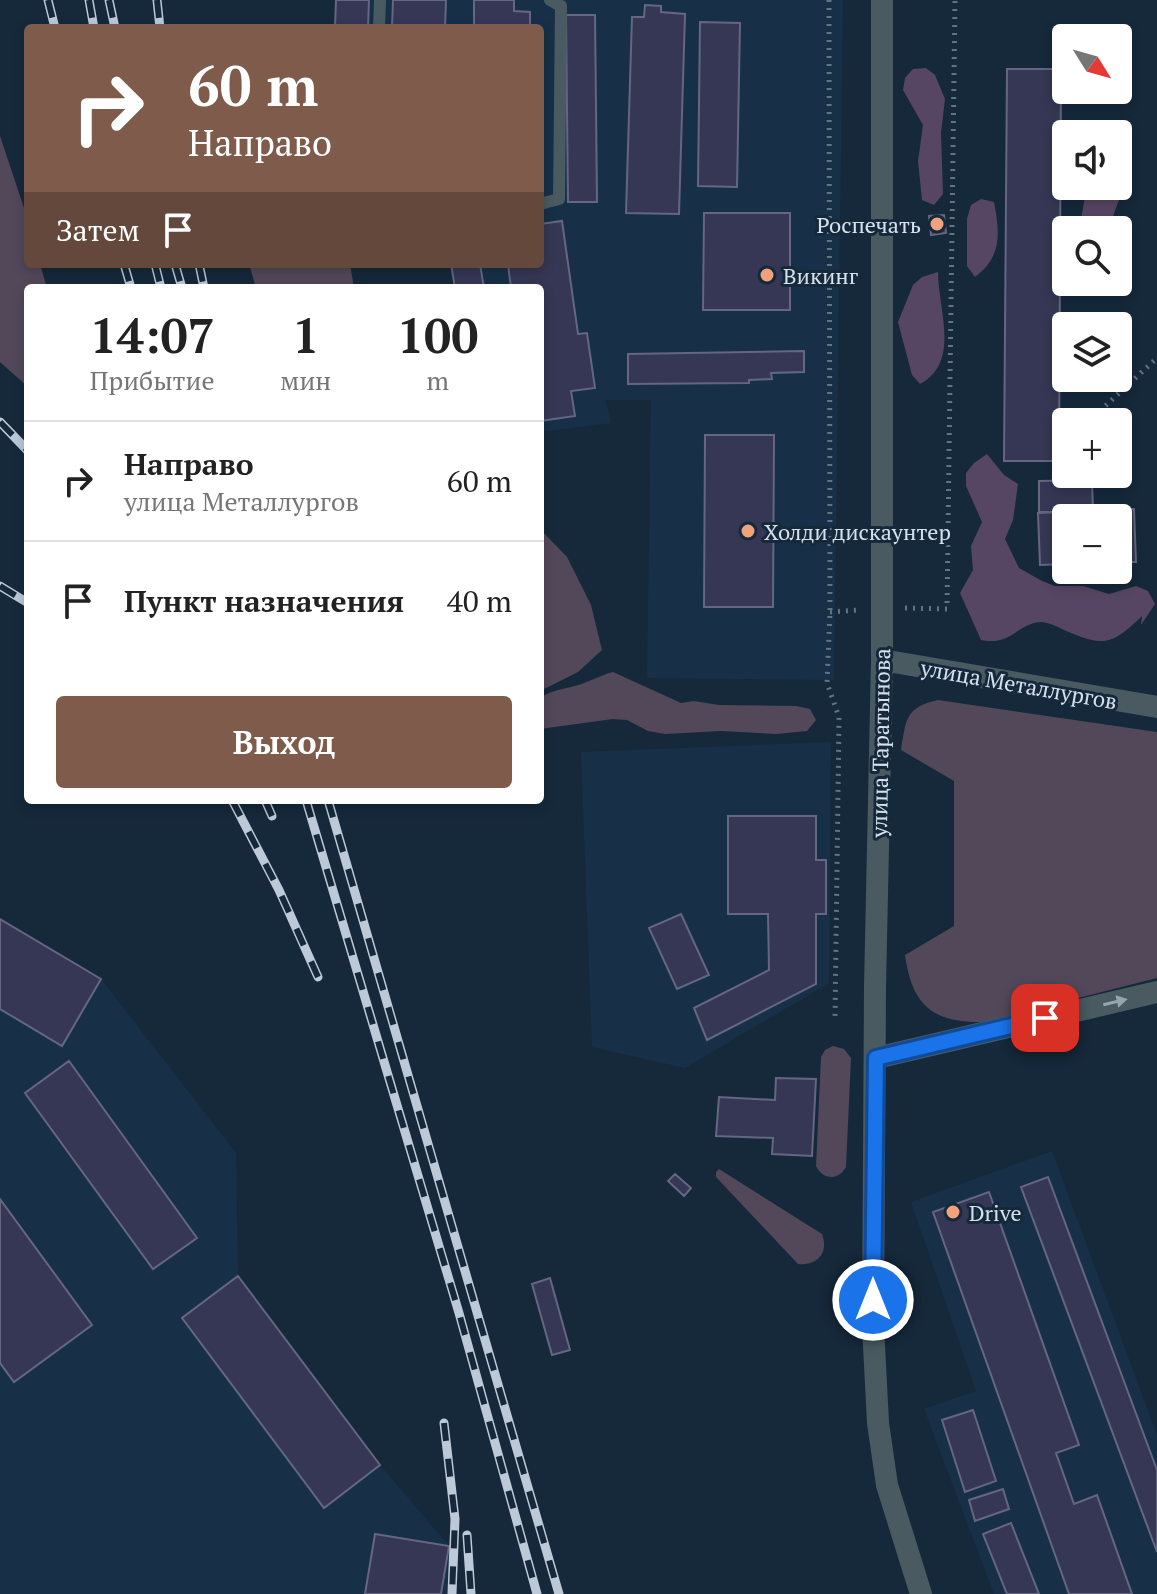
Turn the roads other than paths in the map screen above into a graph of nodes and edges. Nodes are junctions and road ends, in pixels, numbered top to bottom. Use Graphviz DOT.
graph roads {
  1 [pos="380,0"];
  2 [pos="550,0"];
  3 [pos="882,0"];
  4 [pos="379,24"];
  5 [pos="544,203"];
  6 [pos="882,660"];
  7 [pos="1157,707"];
  8 [pos="1157,992"];
  9 [pos="876,1058"];
  10 [pos="921,1594"];
  1 -- 4 [label="lane"];
  2 -- 5 [label="lane"];
  3 -- 6 [label="street, улица Таратынова"];
  6 -- 7 [label="street, улица Металлургов"];
  6 -- 9 [label="street, улица Таратынова"];
  9 -- 8 [label="street, one-way"];
  9 -- 10 [label="street, улица Таратынова"];
}
